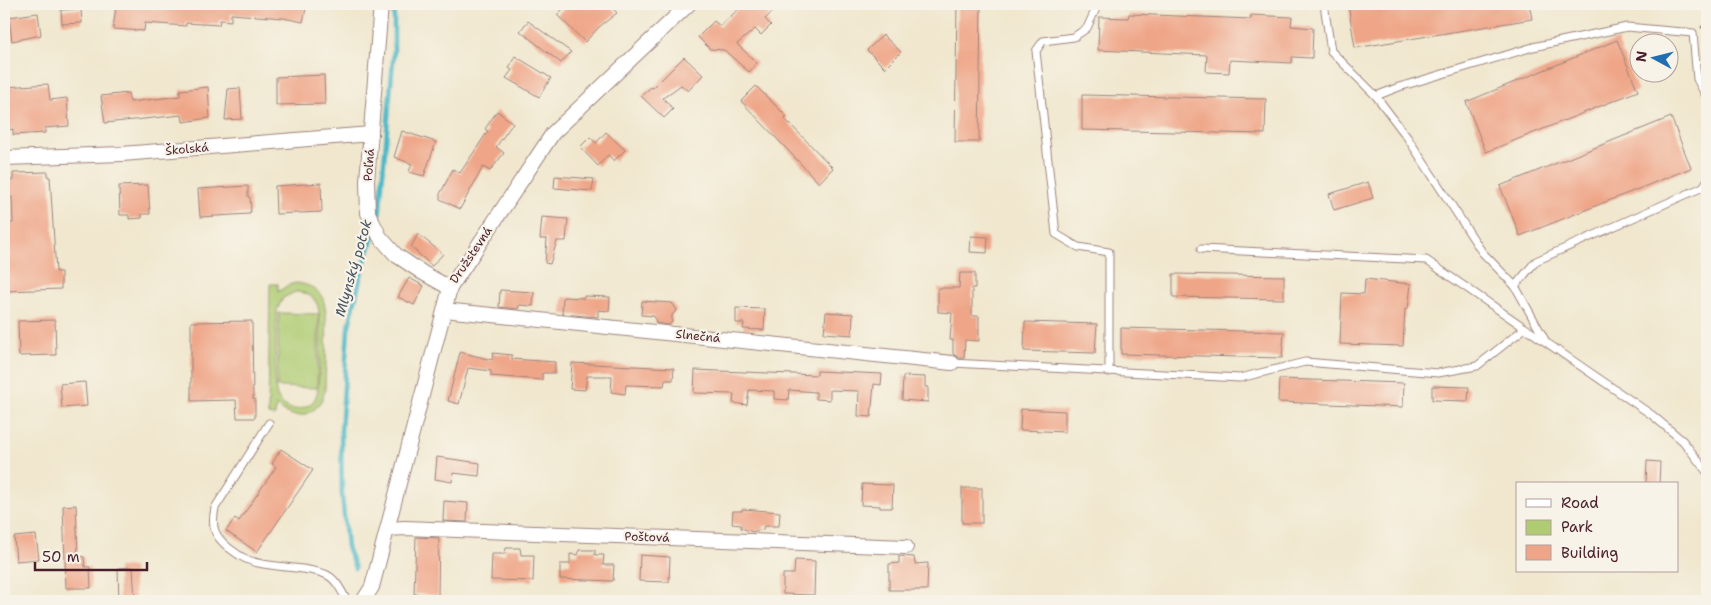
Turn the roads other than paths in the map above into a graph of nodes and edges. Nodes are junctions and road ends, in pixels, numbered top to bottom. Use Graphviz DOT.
graph roads {
  1 [pos="381,4"];
  2 [pos="689,4"];
  3 [pos="1098,4"];
  4 [pos="1324,4"];
  5 [pos="1376,96"];
  6 [pos="1707,98"];
  7 [pos="371,134"];
  8 [pos="4,158"];
  9 [pos="1707,181"];
  10 [pos="1201,249"];
  11 [pos="1515,286"];
  12 [pos="450,288"];
  13 [pos="444,310"];
  14 [pos="1525,328"];
  15 [pos="1545,342"];
  16 [pos="952,363"];
  17 [pos="1109,372"];
  18 [pos="269,423"];
  19 [pos="1707,472"];
  20 [pos="387,529"];
  21 [pos="906,547"];
  22 [pos="347,601"];
  23 [pos="363,601"];
  1 -- 7 [label="street, Poľná"];
  2 -- 12 [label="street, Družstevná"];
  3 -- 17 [label="lane"];
  4 -- 5 [label="lane"];
  5 -- 6 [label="lane"];
  5 -- 11 [label="lane"];
  7 -- 8 [label="street, Školská"];
  7 -- 12 [label="street, Poľná"];
  9 -- 11 [label="lane"];
  10 -- 14 [label="lane"];
  11 -- 15 [label="lane"];
  12 -- 13 [label="street, Družstevná"];
  13 -- 16 [label="street, Slnečná"];
  13 -- 20 [label="street, Družstevná"];
  14 -- 15 [label="lane"];
  14 -- 17 [label="lane"];
  15 -- 19 [label="lane"];
  16 -- 17 [label="lane"];
  18 -- 22 [label="lane"];
  20 -- 21 [label="street, Poštová"];
  20 -- 23 [label="street, Družstevná"];
}
